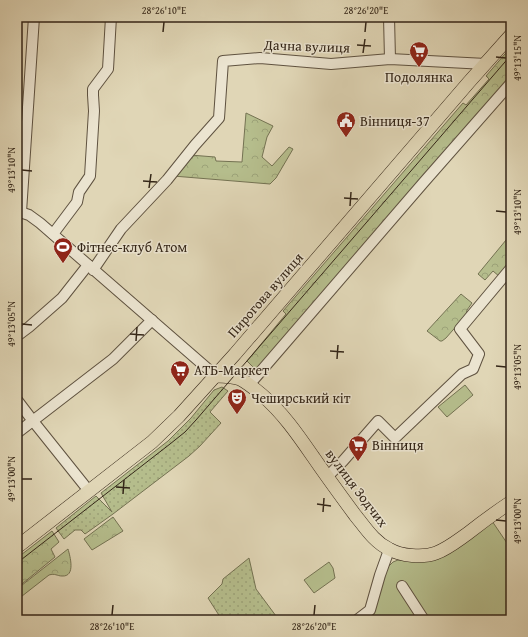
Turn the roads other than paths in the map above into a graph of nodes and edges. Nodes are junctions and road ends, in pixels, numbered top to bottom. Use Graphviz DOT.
graph roads {
  1 [pos="34,17"];
  2 [pos="111,17"];
  3 [pos="389,17"];
  4 [pos="511,35"];
  5 [pos="390,59"];
  6 [pos="486,64"];
  7 [pos="511,83"];
  8 [pos="19,212"];
  9 [pos="53,234"];
  10 [pos="90,268"];
  11 [pos="511,268"];
  12 [pos="152,320"];
  13 [pos="17,336"];
  14 [pos="216,376"];
  15 [pos="250,385"];
  16 [pos="17,400"];
  17 [pos="32,421"];
  18 [pos="17,433"];
  19 [pos="327,477"];
  20 [pos="88,491"];
  21 [pos="511,502"];
  22 [pos="17,547"];
  23 [pos="389,550"];
  24 [pos="402,586"];
  25 [pos="357,620"];
  26 [pos="424,620"];
  1 -- 8 [label="street"];
  2 -- 9 [label="street"];
  3 -- 5 [label="street"];
  4 -- 6 [label="main road, Пирогова вулиця"];
  5 -- 6 [label="street, Дачна вулиця"];
  5 -- 10 [label="street, Дачна вулиця"];
  6 -- 14 [label="main road, Пирогова вулиця"];
  7 -- 15 [label="street"];
  8 -- 9 [label="street"];
  9 -- 10 [label="street"];
  10 -- 12 [label="street"];
  10 -- 13 [label="street"];
  11 -- 19 [label="street"];
  12 -- 14 [label="street"];
  12 -- 17 [label="street"];
  14 -- 15 [label="main road, вулиця Зодчих"];
  14 -- 20 [label="main road, Пирогова вулиця"];
  15 -- 19 [label="main road, вулиця Зодчих"];
  16 -- 17 [label="street"];
  17 -- 18 [label="street"];
  17 -- 20 [label="street"];
  19 -- 23 [label="main road, вулиця Зодчих"];
  20 -- 22 [label="main road, Пирогова вулиця"];
  21 -- 23 [label="main road, вулиця Зодчих"];
  23 -- 25 [label="street"];
  24 -- 26 [label="street"];
}
